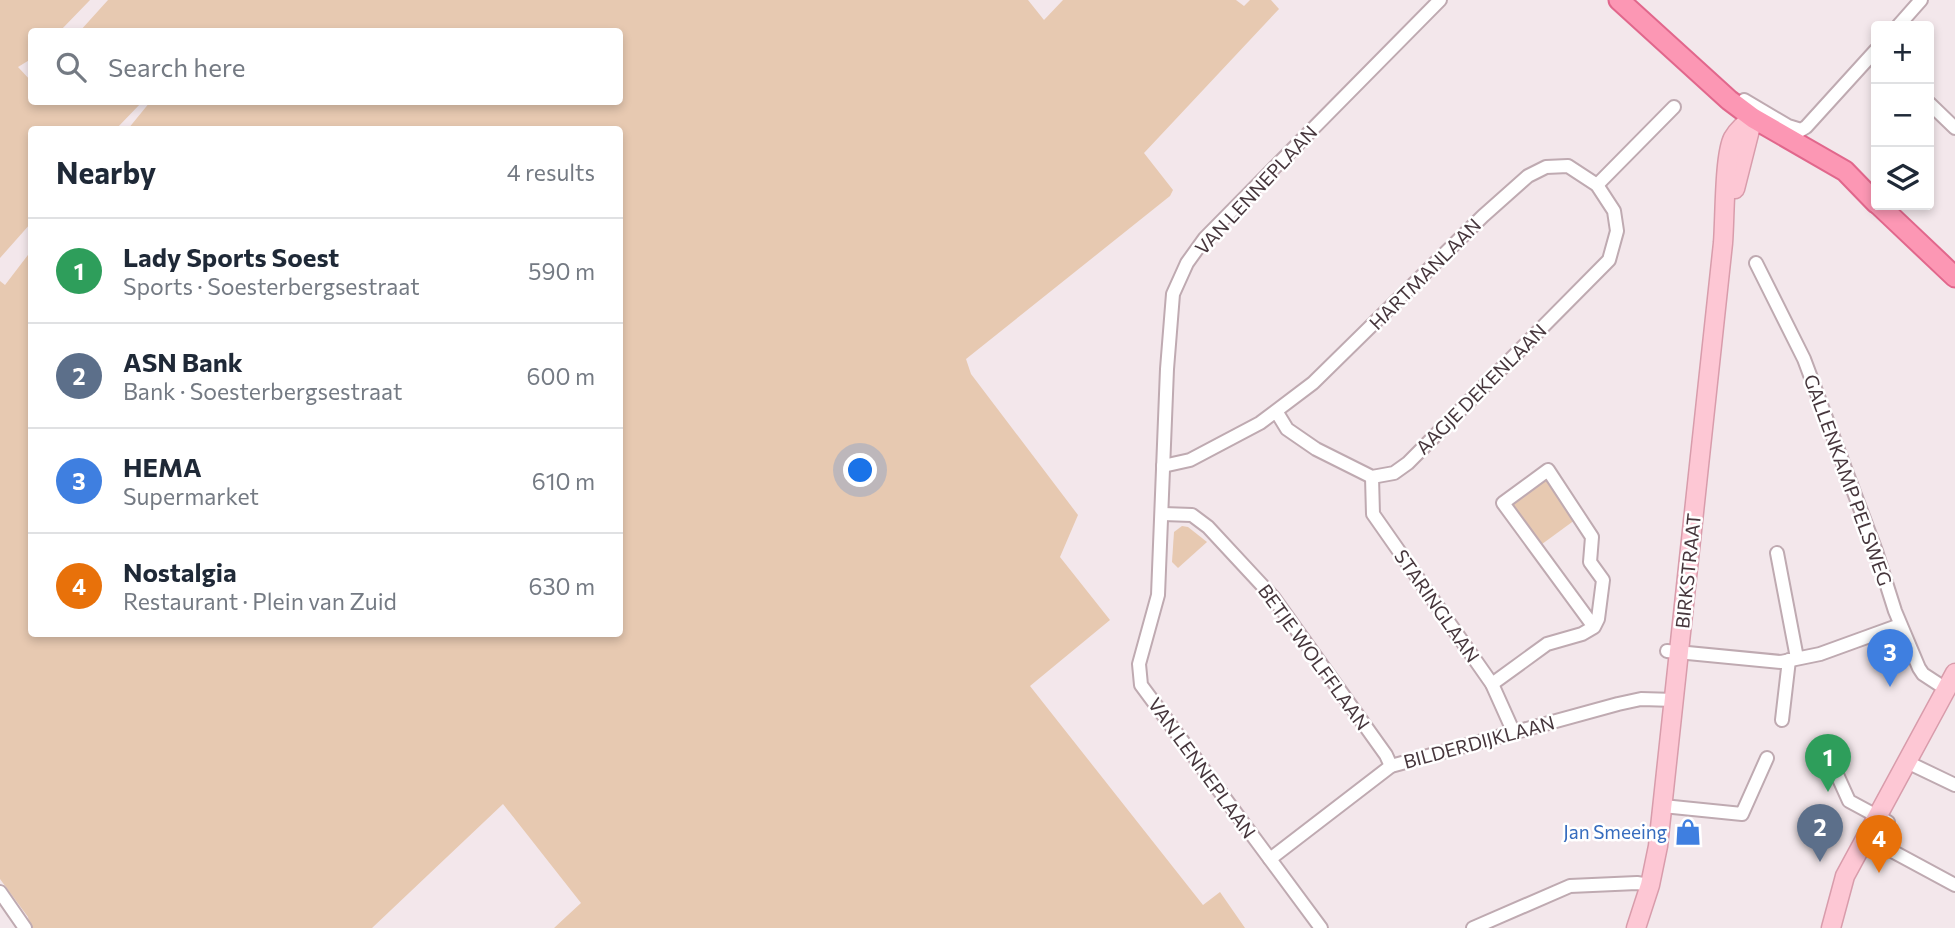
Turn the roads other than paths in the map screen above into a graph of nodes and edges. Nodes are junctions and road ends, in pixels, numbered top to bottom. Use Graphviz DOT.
graph roads {
  1 [pos="1440,0"];
  2 [pos="1619,0"];
  3 [pos="1921,0"];
  4 [pos="1902,21"];
  5 [pos="1871,57"];
  6 [pos="1710,70"];
  7 [pos="1674,107"];
  8 [pos="1934,108"];
  9 [pos="1748,124"];
  10 [pos="1955,128"];
  11 [pos="1597,185"];
  12 [pos="1871,199"];
  13 [pos="1884,210"];
  14 [pos="1756,263"];
  15 [pos="1955,277"];
  16 [pos="1276,411"];
  17 [pos="1163,466"];
  18 [pos="1372,477"];
  19 [pos="1163,514"];
  20 [pos="1777,553"];
  21 [pos="1900,625"];
  22 [pos="1594,627"];
  23 [pos="1673,652"];
  24 [pos="1793,659"];
  25 [pos="1955,673"];
  26 [pos="1492,684"];
  27 [pos="1946,689"];
  28 [pos="1675,701"];
  29 [pos="1782,720"];
  30 [pos="1514,733"];
  31 [pos="1825,748"];
  32 [pos="1767,758"];
  33 [pos="1907,762"];
  34 [pos="1391,766"];
  35 [pos="1955,785"];
  36 [pos="1663,806"];
  37 [pos="1882,819"];
  38 [pos="1866,837"];
  39 [pos="1270,859"];
  40 [pos="1650,885"];
  41 [pos="1955,885"];
  42 [pos="0,892"];
  43 [pos="24,928"];
  44 [pos="1321,928"];
  45 [pos="1473,928"];
  46 [pos="1636,928"];
  47 [pos="1831,928"];
  1 -- 17 [label="street, VAN LENNEPLAAN"];
  2 -- 9 [label="main road"];
  3 -- 4 [label="street"];
  5 -- 6 [label="street"];
  7 -- 11 [label="street"];
  8 -- 10 [label="street"];
  9 -- 12 [label="main road"];
  9 -- 23 [label="main road, BIRKSTRAAT"];
  11 -- 16 [label="street, HARTMANLAAN"];
  11 -- 18 [label="street, AAGJE DEKENLAAN"];
  13 -- 15 [label="main road"];
  14 -- 21 [label="street, GALLENKAMP PELSWEG"];
  16 -- 17 [label="street, HARTMANLAAN"];
  16 -- 18 [label="street"];
  17 -- 19 [label="street, VAN LENNEPLAAN"];
  18 -- 26 [label="street, STARINGLAAN"];
  19 -- 34 [label="street, BETJE WOLFFLAAN"];
  19 -- 39 [label="street, VAN LENNEPLAAN"];
  20 -- 24 [label="street"];
  21 -- 24 [label="street"];
  21 -- 27 [label="street, GALLENKAMP PELSWEG"];
  22 -- 22 [label="street"];
  22 -- 26 [label="street"];
  23 -- 24 [label="street"];
  23 -- 28 [label="main road, BIRKSTRAAT"];
  24 -- 29 [label="street"];
  25 -- 27 [label="main road"];
  26 -- 30 [label="street, STARINGLAAN"];
  27 -- 33 [label="main road"];
  28 -- 30 [label="street, BILDERDIJKLAAN"];
  28 -- 36 [label="main road, BIRKSTRAAT"];
  30 -- 34 [label="street, BILDERDIJKLAAN"];
  31 -- 37 [label="street"];
  32 -- 36 [label="street"];
  33 -- 35 [label="street"];
  33 -- 37 [label="main road"];
  34 -- 39 [label="street, BILDERDIJKLAAN"];
  36 -- 40 [label="main road, BIRKSTRAAT"];
  37 -- 38 [label="main road"];
  38 -- 41 [label="street"];
  38 -- 47 [label="main road"];
  39 -- 44 [label="street, VAN LENNEPLAAN"];
  40 -- 45 [label="street"];
  40 -- 46 [label="main road, BIRKSTRAAT"];
  42 -- 43 [label="street"];
}
